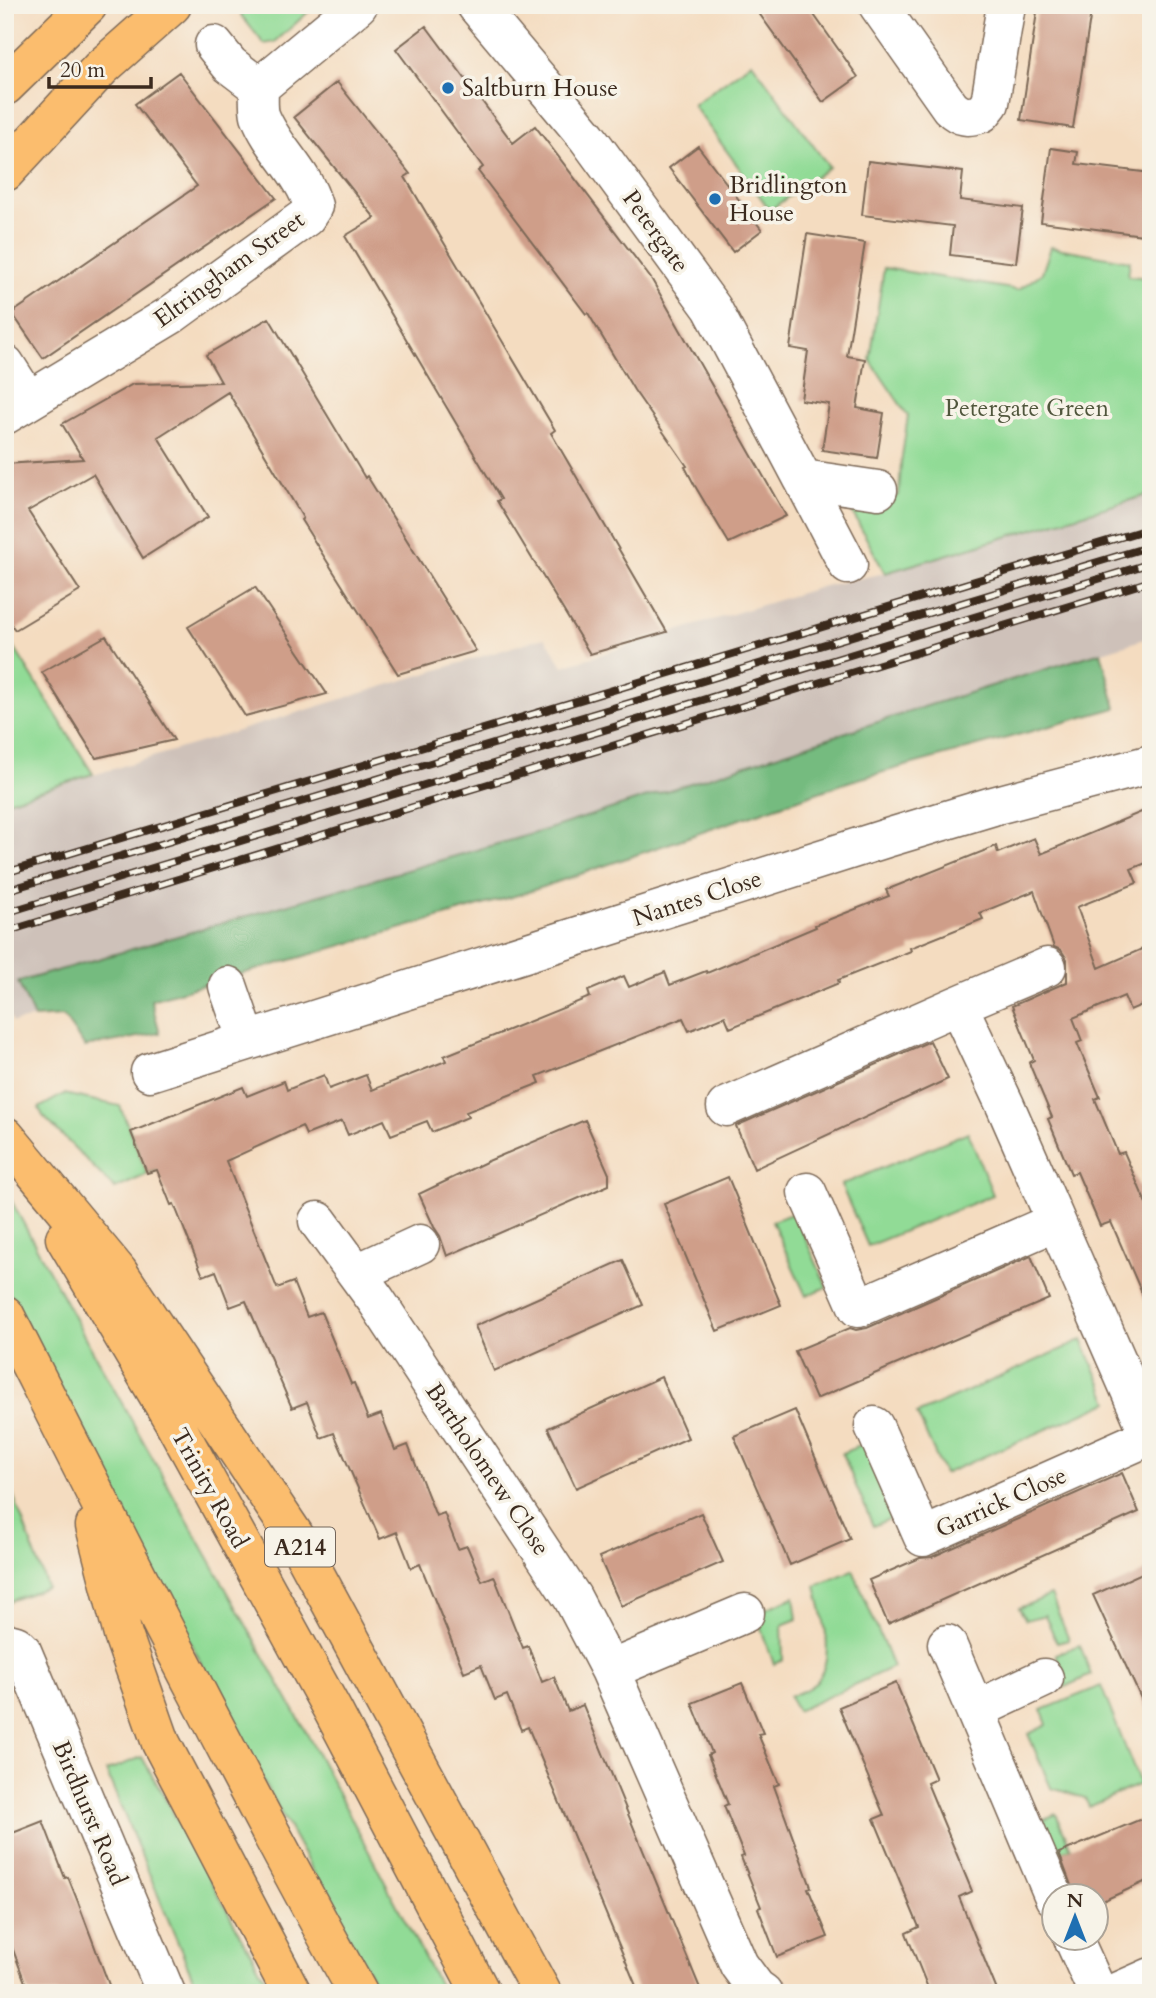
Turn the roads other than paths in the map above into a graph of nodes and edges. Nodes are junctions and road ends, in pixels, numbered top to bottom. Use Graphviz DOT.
graph roads {
  1 [pos="88,5"];
  2 [pos="172,5"];
  3 [pos="358,5"];
  4 [pos="476,5"];
  5 [pos="878,5"];
  6 [pos="1006,5"];
  7 [pos="214,45"];
  8 [pos="5,86"];
  9 [pos="260,87"];
  10 [pos="5,172"];
  11 [pos="5,364"];
  12 [pos="17,408"];
  13 [pos="803,479"];
  14 [pos="878,490"];
  15 [pos="848,565"];
  16 [pos="1151,764"];
  17 [pos="1047,967"];
  18 [pos="228,986"];
  19 [pos="958,1005"];
  20 [pos="247,1041"];
  21 [pos="150,1072"];
  22 [pos="726,1107"];
  23 [pos="5,1137"];
  24 [pos="807,1192"];
  25 [pos="318,1221"];
  26 [pos="1055,1222"];
  27 [pos="420,1244"];
  28 [pos="357,1273"];
  29 [pos="5,1315"];
  30 [pos="874,1426"];
  31 [pos="1150,1437"];
  32 [pos="77,1457"];
  33 [pos="745,1613"];
  34 [pos="5,1643"];
  35 [pos="947,1644"];
  36 [pos="610,1671"];
  37 [pos="1044,1678"];
  38 [pos="976,1710"];
  39 [pos="1049,1882"];
  40 [pos="1079,1952"];
  41 [pos="1151,1977"];
  42 [pos="166,1993"];
  43 [pos="292,1993"];
  44 [pos="358,1993"];
  45 [pos="481,1993"];
  46 [pos="542,1993"];
  47 [pos="763,1993"];
  48 [pos="1098,1993"];
  49 [pos="1115,1993"];
  1 -- 8 [label="highway"];
  2 -- 10 [label="highway"];
  3 -- 9 [label="street"];
  4 -- 13 [label="street, Petergate"];
  5 -- 6 [label="street"];
  7 -- 9 [label="street"];
  9 -- 12 [label="street, Eltringham Street"];
  11 -- 12 [label="street, Eltringham Street"];
  13 -- 14 [label="street"];
  13 -- 15 [label="street, Petergate"];
  16 -- 20 [label="street, Nantes Close"];
  17 -- 19 [label="street"];
  18 -- 20 [label="street"];
  19 -- 22 [label="street"];
  19 -- 26 [label="street, Garrick Close"];
  20 -- 21 [label="street, Nantes Close"];
  23 -- 45 [label="highway, Trinity Road / A214"];
  23 -- 46 [label="highway, A214"];
  24 -- 26 [label="street"];
  25 -- 28 [label="street, Bartholomew Close"];
  26 -- 31 [label="street, Garrick Close"];
  27 -- 28 [label="street"];
  28 -- 36 [label="street, Bartholomew Close"];
  29 -- 32 [label="highway"];
  30 -- 31 [label="street, Garrick Close"];
  32 -- 43 [label="highway"];
  32 -- 44 [label="highway"];
  33 -- 36 [label="street"];
  34 -- 42 [label="street, Birdhurst Road"];
  35 -- 38 [label="street"];
  36 -- 47 [label="street, Bartholomew Close"];
  37 -- 38 [label="street"];
  38 -- 39 [label="street"];
  40 -- 48 [label="street"];
  41 -- 49 [label="street"];
}
